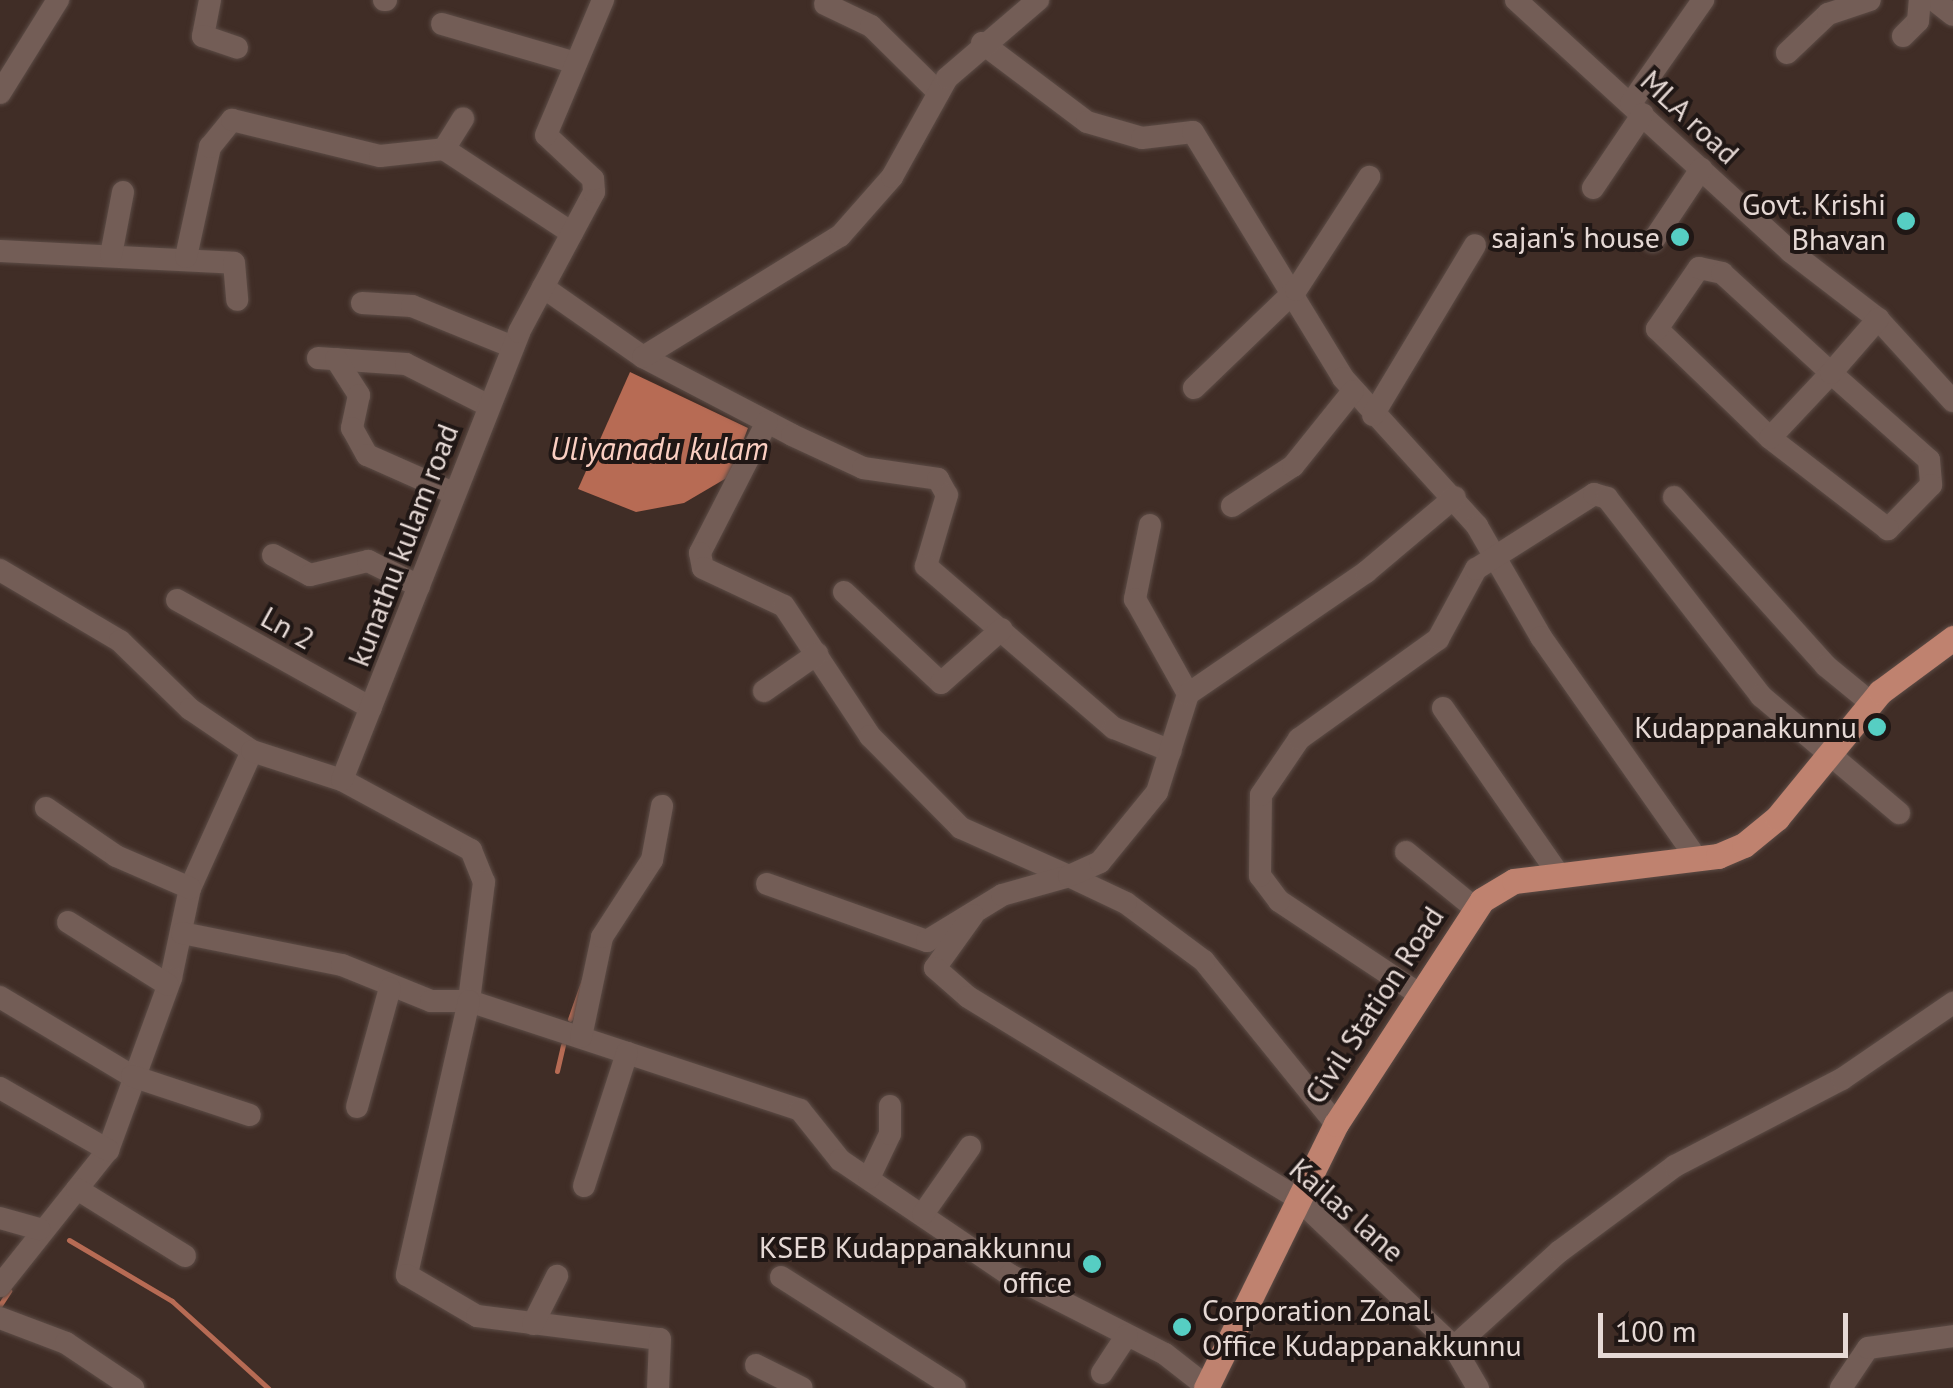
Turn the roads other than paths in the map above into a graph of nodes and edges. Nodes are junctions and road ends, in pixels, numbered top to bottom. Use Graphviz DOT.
graph roads {
  1 [pos="58,0"];
  2 [pos="210,0"];
  3 [pos="603,0"];
  4 [pos="1038,0"];
  5 [pos="1516,0"];
  6 [pos="1704,0"];
  7 [pos="1870,0"];
  8 [pos="1920,0"];
  9 [pos="1934,0"];
  10 [pos="825,4"];
  11 [pos="1953,15"];
  12 [pos="442,24"];
  13 [pos="1904,36"];
  14 [pos="982,43"];
  15 [pos="237,48"];
  16 [pos="1787,53"];
  17 [pos="573,62"];
  18 [pos="0,92"];
  19 [pos="939,93"];
  20 [pos="1637,108"];
  21 [pos="463,118"];
  22 [pos="444,149"];
  23 [pos="1702,169"];
  24 [pos="1368,177"];
  25 [pos="1594,188"];
  26 [pos="123,192"];
  27 [pos="572,233"];
  28 [pos="1652,242"];
  29 [pos="1475,245"];
  30 [pos="0,251"];
  31 [pos="111,255"];
  32 [pos="186,257"];
  33 [pos="543,287"];
  34 [pos="1296,290"];
  35 [pos="237,300"];
  36 [pos="362,304"];
  37 [pos="1878,318"];
  38 [pos="516,339"];
  39 [pos="643,357"];
  40 [pos="1832,374"];
  41 [pos="1194,388"];
  42 [pos="1353,391"];
  43 [pos="1953,401"];
  44 [pos="490,406"];
  45 [pos="1374,415"];
  46 [pos="766,422"];
  47 [pos="1770,438"];
  48 [pos="455,494"];
  49 [pos="1456,497"];
  50 [pos="1674,497"];
  51 [pos="1232,506"];
  52 [pos="1150,525"];
  53 [pos="273,555"];
  54 [pos="1496,563"];
  55 [pos="0,570"];
  56 [pos="419,586"];
  57 [pos="844,592"];
  58 [pos="177,600"];
  59 [pos="1002,630"];
  60 [pos="1953,638"];
  61 [pos="817,654"];
  62 [pos="764,691"];
  63 [pos="1188,694"];
  64 [pos="1872,702"];
  65 [pos="371,708"];
  66 [pos="1443,708"];
  67 [pos="252,751"];
  68 [pos="1170,751"];
  69 [pos="1828,755"];
  70 [pos="342,780"];
  71 [pos="662,806"];
  72 [pos="46,808"];
  73 [pos="1898,813"];
  74 [pos="1406,852"];
  75 [pos="1697,859"];
  76 [pos="1557,872"];
  77 [pos="1070,876"];
  78 [pos="767,884"];
  79 [pos="190,888"];
  80 [pos="1476,910"];
  81 [pos="973,916"];
  82 [pos="68,922"];
  83 [pos="182,933"];
  84 [pos="168,985"];
  85 [pos="390,988"];
  86 [pos="1418,994"];
  87 [pos="0,997"];
  88 [pos="469,1001"];
  89 [pos="1953,1002"];
  90 [pos="581,1037"];
  91 [pos="628,1053"];
  92 [pos="132,1076"];
  93 [pos="0,1088"];
  94 [pos="890,1106"];
  95 [pos="358,1107"];
  96 [pos="250,1114"];
  97 [pos="1336,1124"];
  98 [pos="970,1147"];
  99 [pos="108,1150"];
  100 [pos="870,1178"];
  101 [pos="584,1186"];
  102 [pos="76,1189"];
  103 [pos="1296,1197"];
  104 [pos="923,1214"];
  105 [pos="0,1218"];
  106 [pos="38,1229"];
  107 [pos="185,1256"];
  108 [pos="557,1276"];
  109 [pos="780,1277"];
  110 [pos="0,1286"];
  111 [pos="0,1318"];
  112 [pos="533,1324"];
  113 [pos="1127,1335"];
  114 [pos="1953,1336"];
  115 [pos="1454,1347"];
  116 [pos="756,1365"];
  117 [pos="1102,1373"];
  118 [pos="1206,1387"];
  119 [pos="133,1388"];
  120 [pos="658,1388"];
  121 [pos="802,1388"];
  122 [pos="955,1388"];
  123 [pos="1478,1388"];
  124 [pos="1840,1388"];
  1 -- 18 [label="street"];
  2 -- 15 [label="street"];
  3 -- 17 [label="street"];
  4 -- 14 [label="street"];
  5 -- 20 [label="street, MLA road"];
  6 -- 20 [label="street"];
  7 -- 16 [label="street"];
  8 -- 13 [label="street"];
  9 -- 11 [label="street"];
  10 -- 19 [label="street"];
  12 -- 17 [label="street"];
  14 -- 19 [label="street"];
  14 -- 34 [label="street"];
  17 -- 27 [label="street, kunathu kulam road"];
  19 -- 39 [label="street"];
  20 -- 23 [label="street, MLA road"];
  20 -- 25 [label="street"];
  21 -- 22 [label="street"];
  22 -- 27 [label="street"];
  22 -- 32 [label="street"];
  23 -- 28 [label="street"];
  23 -- 37 [label="street, MLA road"];
  24 -- 34 [label="street"];
  26 -- 31 [label="street"];
  27 -- 33 [label="street, kunathu kulam road"];
  29 -- 45 [label="street"];
  30 -- 31 [label="street"];
  31 -- 32 [label="street"];
  32 -- 35 [label="street"];
  33 -- 38 [label="street, kunathu kulam road"];
  33 -- 39 [label="street"];
  34 -- 41 [label="street"];
  34 -- 42 [label="street"];
  36 -- 38 [label="street"];
  37 -- 40 [label="street"];
  37 -- 43 [label="street, MLA road"];
  38 -- 44 [label="street, kunathu kulam road"];
  39 -- 46 [label="street"];
  40 -- 47 [label="street"];
  40 -- 47 [label="street"];
  40 -- 47 [label="street"];
  42 -- 45 [label="street"];
  42 -- 51 [label="street"];
  44 -- 48 [label="street, kunathu kulam road"];
  44 -- 48 [label="street"];
  45 -- 49 [label="street"];
  46 -- 59 [label="street"];
  46 -- 61 [label="street"];
  48 -- 56 [label="street, kunathu kulam road"];
  49 -- 54 [label="street"];
  49 -- 63 [label="street"];
  50 -- 64 [label="street"];
  52 -- 63 [label="street"];
  53 -- 56 [label="street"];
  54 -- 69 [label="street"];
  54 -- 75 [label="street"];
  54 -- 86 [label="street"];
  55 -- 67 [label="street"];
  56 -- 65 [label="street, kunathu kulam road"];
  57 -- 59 [label="street"];
  58 -- 65 [label="street, Ln 2"];
  59 -- 68 [label="street"];
  60 -- 64 [label="main road, Civil Station Road"];
  61 -- 62 [label="street"];
  61 -- 77 [label="street"];
  63 -- 68 [label="street"];
  64 -- 69 [label="main road, Civil Station Road"];
  65 -- 70 [label="street, kunathu kulam road"];
  66 -- 76 [label="street"];
  67 -- 70 [label="street"];
  67 -- 79 [label="street"];
  68 -- 77 [label="street"];
  69 -- 73 [label="street"];
  69 -- 75 [label="main road, Civil Station Road"];
  70 -- 88 [label="street"];
  71 -- 90 [label="street"];
  72 -- 79 [label="street"];
  74 -- 80 [label="street"];
  75 -- 76 [label="main road, Civil Station Road"];
  76 -- 80 [label="main road, Civil Station Road"];
  77 -- 81 [label="street"];
  77 -- 97 [label="street"];
  78 -- 81 [label="street"];
  79 -- 83 [label="street"];
  80 -- 86 [label="main road, Civil Station Road"];
  81 -- 103 [label="street, Kailas lane"];
  82 -- 84 [label="street"];
  83 -- 84 [label="street"];
  83 -- 85 [label="street"];
  84 -- 92 [label="street"];
  85 -- 88 [label="street"];
  85 -- 95 [label="street"];
  86 -- 97 [label="main road, Civil Station Road"];
  87 -- 92 [label="street"];
  88 -- 90 [label="street"];
  88 -- 112 [label="street"];
  89 -- 115 [label="street"];
  90 -- 91 [label="street"];
  91 -- 100 [label="street"];
  91 -- 101 [label="street"];
  92 -- 96 [label="street"];
  92 -- 99 [label="street"];
  93 -- 99 [label="street"];
  94 -- 100 [label="street"];
  97 -- 103 [label="main road, Civil Station Road"];
  98 -- 104 [label="street"];
  99 -- 102 [label="street"];
  100 -- 104 [label="street"];
  102 -- 106 [label="street"];
  102 -- 107 [label="street"];
  103 -- 115 [label="street, Kailas lane"];
  103 -- 118 [label="main road, Civil Station Road"];
  104 -- 113 [label="street"];
  105 -- 106 [label="street"];
  106 -- 110 [label="street"];
  108 -- 112 [label="street"];
  109 -- 122 [label="street"];
  111 -- 119 [label="street"];
  112 -- 120 [label="street"];
  113 -- 117 [label="street"];
  113 -- 118 [label="street"];
  114 -- 124 [label="street"];
  115 -- 123 [label="street, Kailas lane"];
  116 -- 121 [label="street"];
}
